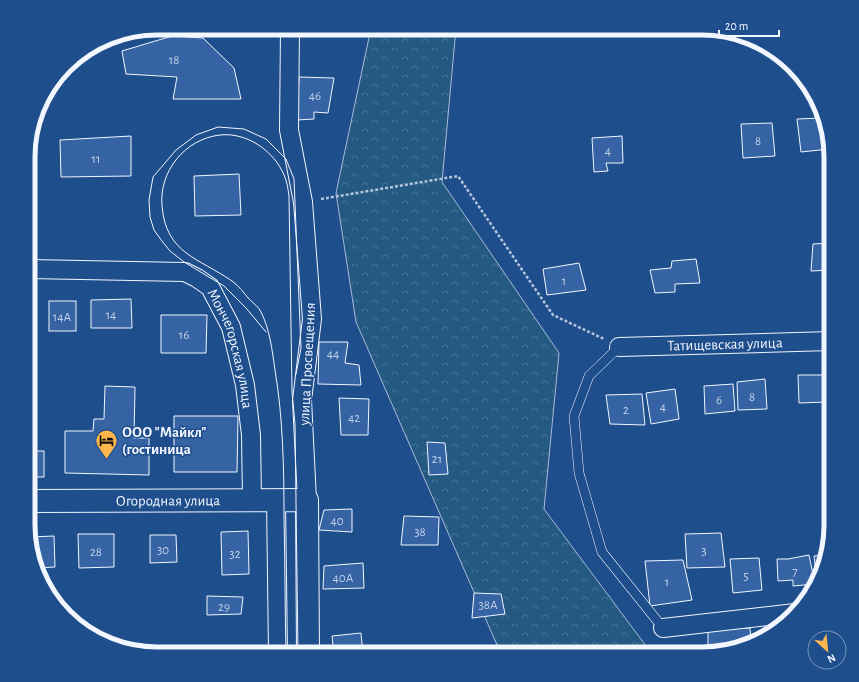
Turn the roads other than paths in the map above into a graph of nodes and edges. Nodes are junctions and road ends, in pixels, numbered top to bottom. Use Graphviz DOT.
graph roads {
  1 [pos="290,35"];
  2 [pos="35,269"];
  3 [pos="824,342"];
  4 [pos="619,347"];
  5 [pos="252,500"];
  6 [pos="276,500"];
  7 [pos="307,500"];
  8 [pos="35,502"];
  9 [pos="785,614"];
  10 [pos="663,628"];
  11 [pos="278,647"];
  12 [pos="308,647"];
  1 -- 7 [label="street, улица Просвещения"];
  2 -- 5 [label="street, Мончегорская улица"];
  3 -- 4 [label="street, Татищевская улица"];
  4 -- 10 [label="lane"];
  5 -- 6 [label="street, Огородная улица"];
  5 -- 8 [label="street, Огородная улица"];
  6 -- 7 [label="street, Огородная улица"];
  6 -- 11 [label="street"];
  7 -- 12 [label="street, улица Просвещения"];
  9 -- 10 [label="street"];
}
